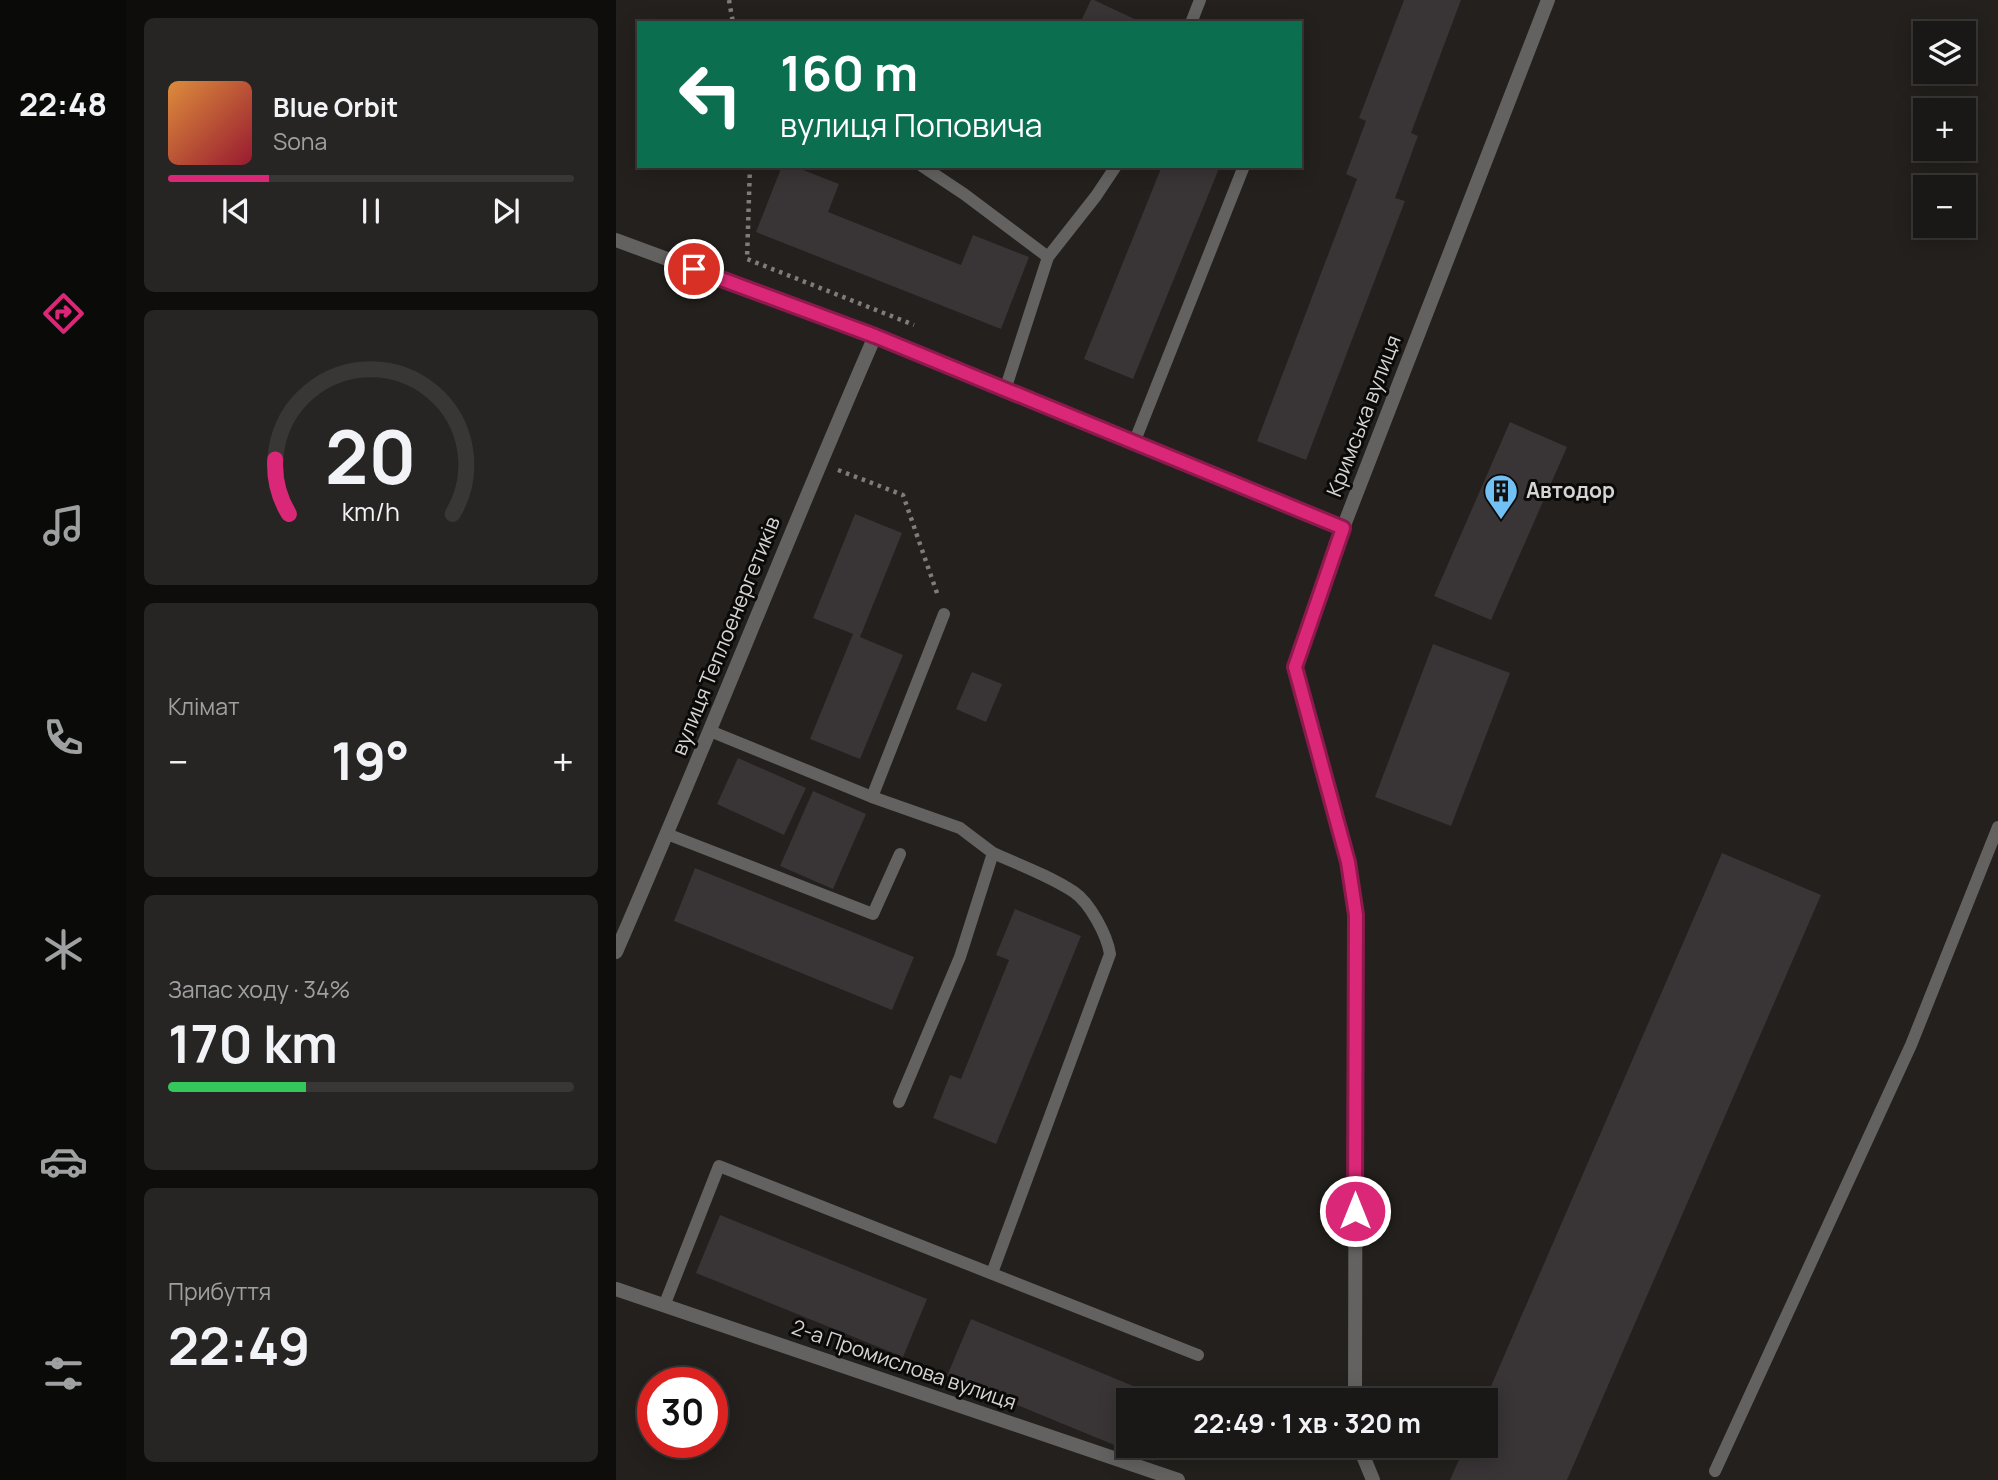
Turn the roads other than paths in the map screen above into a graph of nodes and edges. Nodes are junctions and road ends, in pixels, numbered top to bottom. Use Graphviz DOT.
graph roads {
  1 [pos="1200,0"];
  2 [pos="1548,0"];
  3 [pos="1192,21"];
  4 [pos="1115,168"];
  5 [pos="1243,168"];
  6 [pos="942,172"];
  7 [pos="616,240"];
  8 [pos="1048,257"];
  9 [pos="875,336"];
  10 [pos="1005,390"];
  11 [pos="1134,443"];
  12 [pos="1343,528"];
  13 [pos="944,614"];
  14 [pos="710,731"];
  15 [pos="872,797"];
  16 [pos="1998,827"];
  17 [pos="667,834"];
  18 [pos="993,853"];
  19 [pos="900,854"];
  20 [pos="616,952"];
  21 [pos="899,1102"];
  22 [pos="992,1273"];
  23 [pos="616,1289"];
  24 [pos="664,1307"];
  25 [pos="1198,1354"];
  26 [pos="1355,1388"];
  27 [pos="1364,1458"];
  28 [pos="1715,1471"];
  29 [pos="1178,1480"];
  30 [pos="1373,1480"];
  1 -- 3 [label="lane"];
  2 -- 12 [label="street, Кримська вулиця"];
  4 -- 8 [label="lane"];
  5 -- 11 [label="lane"];
  6 -- 8 [label="lane"];
  7 -- 9 [label="street"];
  8 -- 10 [label="lane"];
  9 -- 10 [label="street"];
  9 -- 14 [label="street, вулиця Теплоенергетиків"];
  10 -- 11 [label="street"];
  11 -- 12 [label="street"];
  12 -- 26 [label="street, Кримська вулиця"];
  13 -- 15 [label="lane"];
  14 -- 15 [label="lane"];
  14 -- 17 [label="street, вулиця Теплоенергетиків"];
  15 -- 18 [label="lane"];
  16 -- 28 [label="lane"];
  17 -- 19 [label="lane"];
  17 -- 20 [label="street, вулиця Теплоенергетиків"];
  18 -- 21 [label="lane"];
  18 -- 22 [label="lane"];
  22 -- 24 [label="lane"];
  22 -- 25 [label="lane"];
  23 -- 24 [label="street, 2-а Промислова вулиця"];
  24 -- 29 [label="street, 2-а Промислова вулиця"];
  27 -- 30 [label="street"];
}
